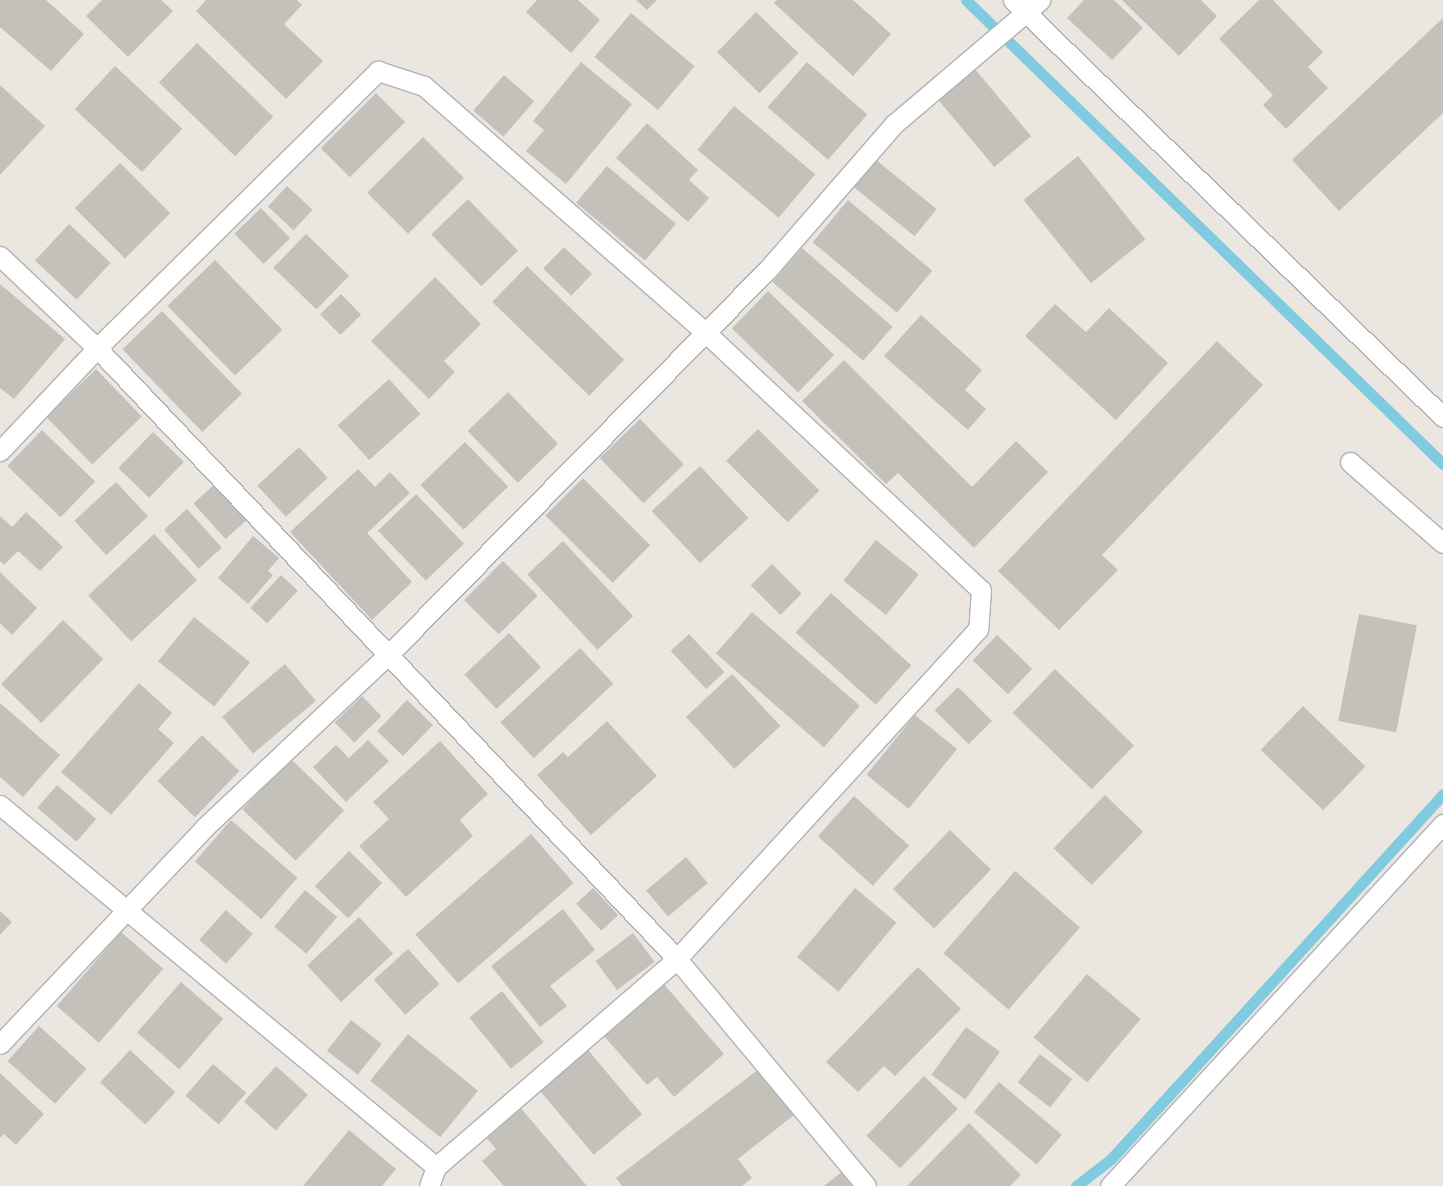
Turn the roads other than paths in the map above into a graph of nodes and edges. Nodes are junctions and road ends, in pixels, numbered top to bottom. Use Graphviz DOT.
graph roads {
  1 [pos="1013,0"];
  2 [pos="1040,0"];
  3 [pos="1027,13"];
  4 [pos="0,256"];
  5 [pos="704,331"];
  6 [pos="97,348"];
  7 [pos="1443,416"];
  8 [pos="0,451"];
  9 [pos="1350,462"];
  10 [pos="1443,543"];
  11 [pos="390,653"];
  12 [pos="0,805"];
  13 [pos="1443,824"];
  14 [pos="127,912"];
  15 [pos="677,959"];
  16 [pos="0,1044"];
  17 [pos="436,1167"];
  18 [pos="429,1186"];
  19 [pos="866,1186"];
  20 [pos="1110,1186"];
  1 -- 3 [label="lane"];
  2 -- 3 [label="lane"];
  3 -- 5 [label="lane"];
  3 -- 7 [label="lane"];
  4 -- 6 [label="lane"];
  5 -- 6 [label="lane"];
  5 -- 11 [label="lane"];
  5 -- 15 [label="lane"];
  6 -- 8 [label="lane"];
  6 -- 11 [label="lane"];
  9 -- 10 [label="lane"];
  11 -- 14 [label="lane"];
  11 -- 15 [label="lane"];
  12 -- 14 [label="lane"];
  13 -- 20 [label="lane"];
  14 -- 16 [label="lane"];
  14 -- 17 [label="lane"];
  15 -- 17 [label="lane"];
  15 -- 19 [label="lane"];
  17 -- 18 [label="lane"];
}
